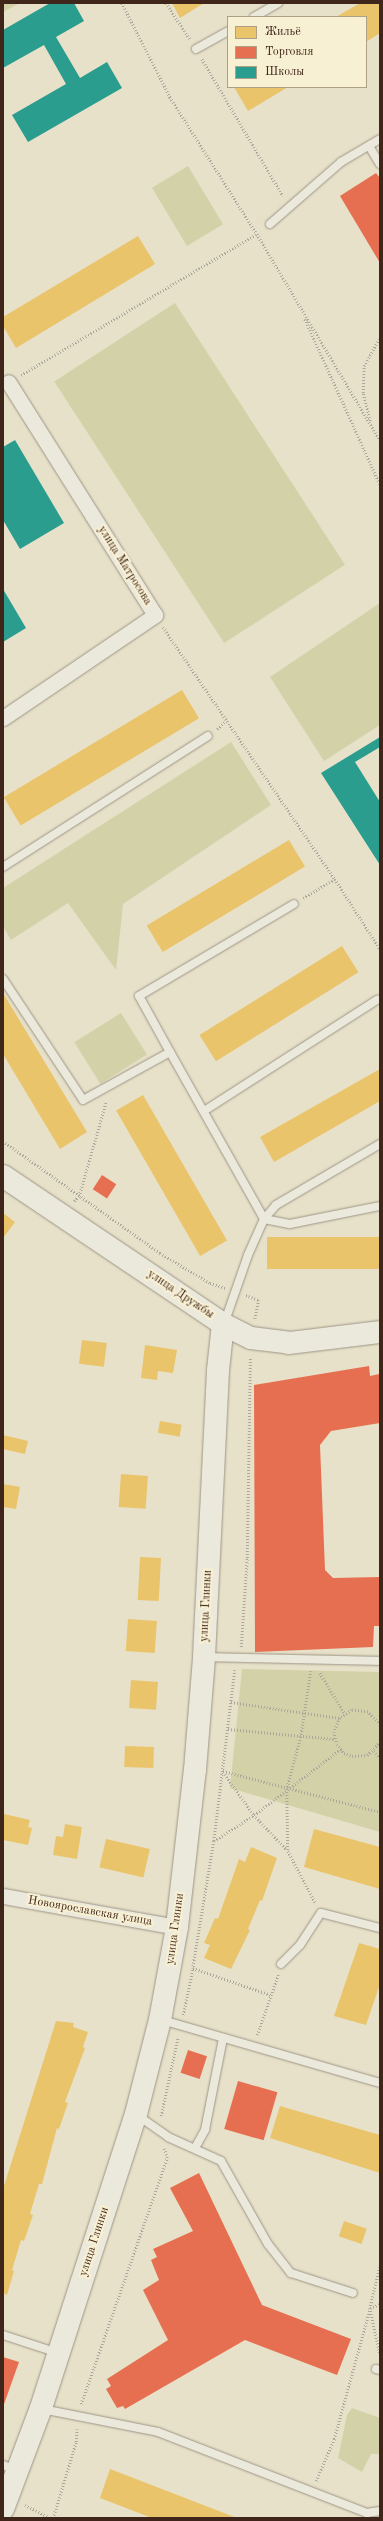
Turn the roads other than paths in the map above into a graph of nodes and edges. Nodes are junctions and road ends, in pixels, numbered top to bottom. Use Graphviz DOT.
graph roads {
  1 [pos="278,3"];
  2 [pos="256,16"];
  3 [pos="227,32"];
  4 [pos="196,49"];
  5 [pos="380,139"];
  6 [pos="369,146"];
  7 [pos="380,164"];
  8 [pos="270,224"];
  9 [pos="6,378"];
  10 [pos="3,718"];
  11 [pos="208,736"];
  12 [pos="3,867"];
  13 [pos="294,904"];
  14 [pos="3,979"];
  15 [pos="377,1000"];
  16 [pos="170,1052"];
  17 [pos="204,1111"];
  18 [pos="380,1144"];
  19 [pos="3,1176"];
  20 [pos="380,1206"];
  21 [pos="264,1219"];
  22 [pos="223,1324"];
  23 [pos="380,1332"];
  24 [pos="204,1657"];
  25 [pos="380,1661"];
  26 [pos="3,1896"];
  27 [pos="177,1928"];
  28 [pos="380,1928"];
  29 [pos="281,1964"];
  30 [pos="170,2023"];
  31 [pos="224,2038"];
  32 [pos="380,2083"];
  33 [pos="136,2114"];
  34 [pos="195,2148"];
  35 [pos="353,2293"];
  36 [pos="3,2335"];
  37 [pos="59,2353"];
  38 [pos="41,2408"];
  39 [pos="10,2468"];
  40 [pos="3,2509"];
  41 [pos="380,2511"];
  1 -- 2 [label="lane"];
  3 -- 4 [label="lane"];
  5 -- 6 [label="lane"];
  6 -- 7 [label="lane"];
  6 -- 8 [label="lane"];
  9 -- 10 [label="street, улица Матросова"];
  11 -- 12 [label="lane"];
  13 -- 16 [label="lane"];
  14 -- 16 [label="lane"];
  15 -- 17 [label="lane"];
  16 -- 17 [label="lane"];
  17 -- 21 [label="lane"];
  18 -- 21 [label="lane"];
  19 -- 22 [label="street, улица Дружбы"];
  20 -- 21 [label="lane"];
  21 -- 22 [label="lane"];
  22 -- 23 [label="street, улица Дружбы"];
  22 -- 24 [label="street, улица Глинки"];
  24 -- 25 [label="lane"];
  24 -- 27 [label="street, улица Глинки"];
  26 -- 27 [label="street, Новоярославская улица"];
  27 -- 30 [label="street, улица Глинки"];
  28 -- 29 [label="lane"];
  30 -- 31 [label="lane"];
  30 -- 33 [label="street, улица Глинки"];
  31 -- 32 [label="lane"];
  31 -- 34 [label="lane"];
  33 -- 34 [label="lane"];
  33 -- 37 [label="street, улица Глинки"];
  34 -- 35 [label="lane"];
  36 -- 37 [label="lane"];
  37 -- 38 [label="street, улица Глинки"];
  38 -- 39 [label="street, улица Глинки"];
  38 -- 41 [label="lane"];
  39 -- 40 [label="street, улица Глинки"];
}
